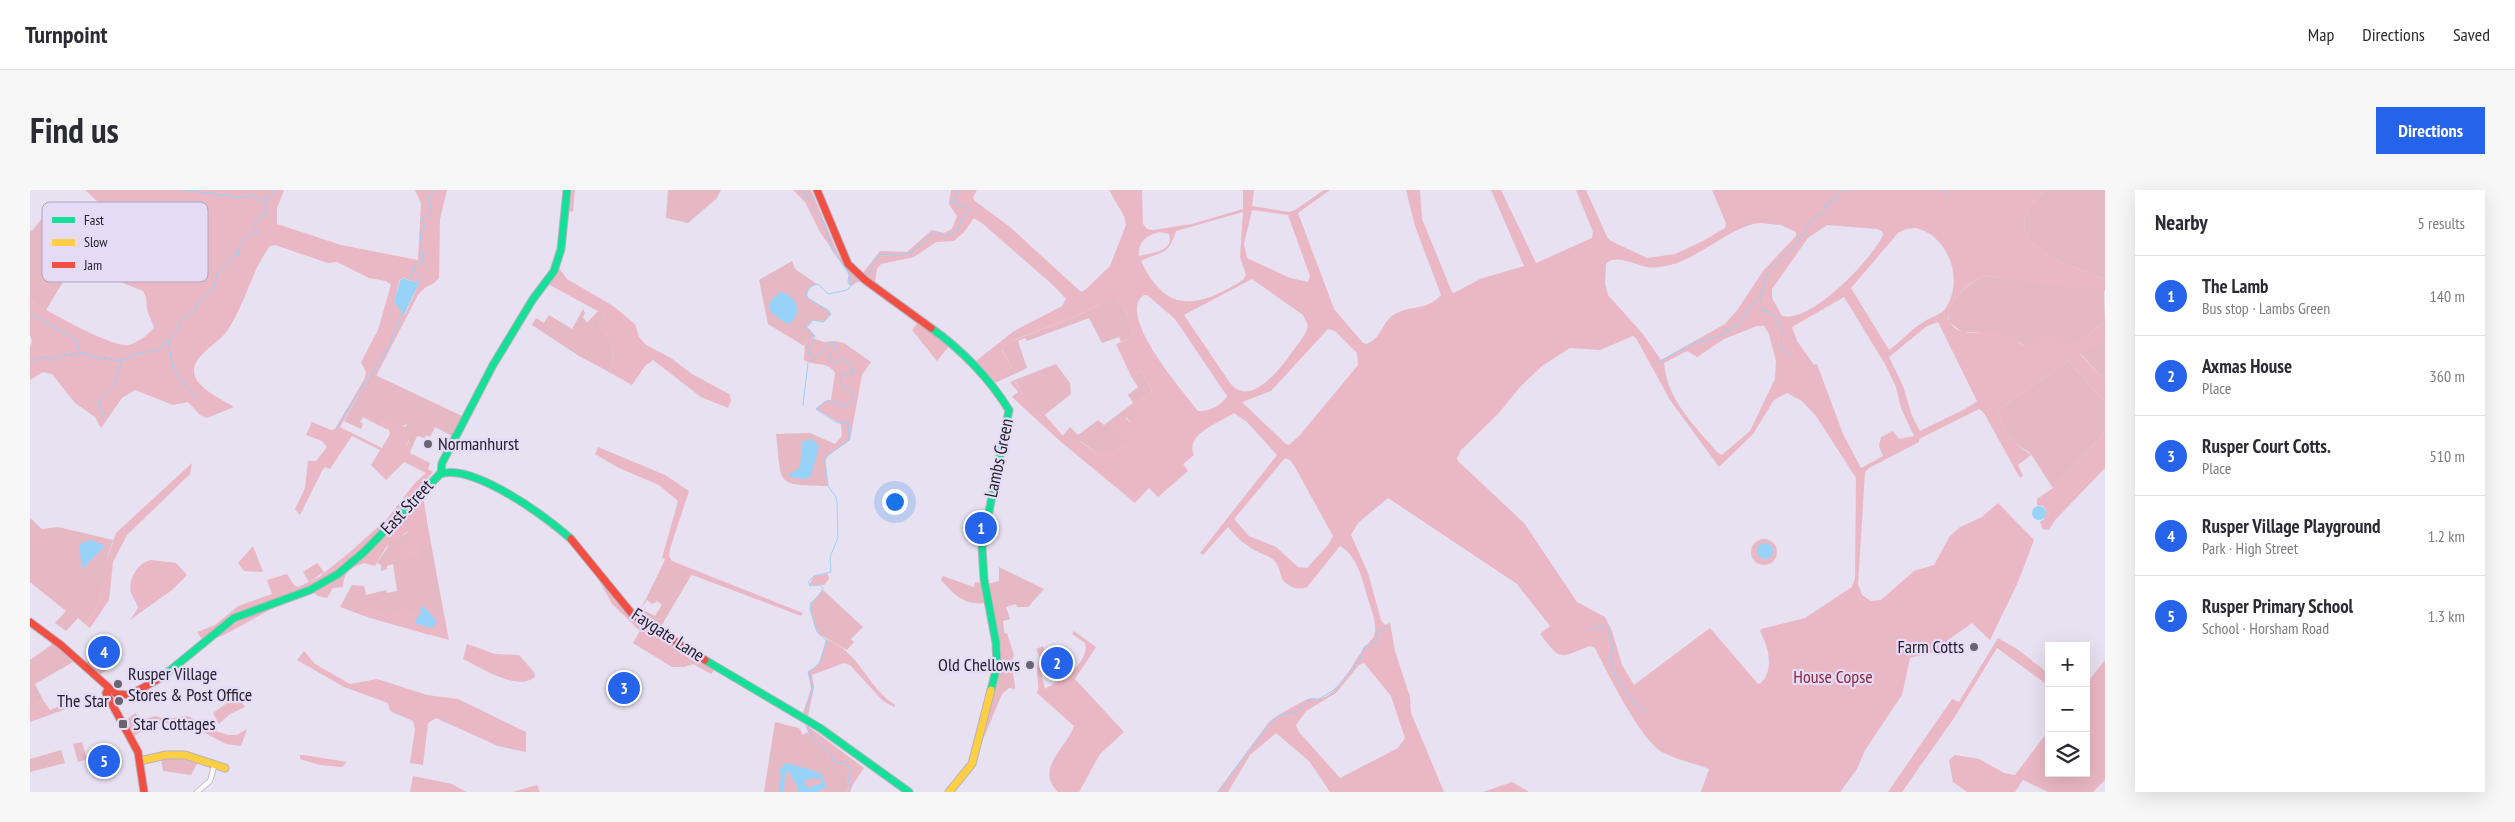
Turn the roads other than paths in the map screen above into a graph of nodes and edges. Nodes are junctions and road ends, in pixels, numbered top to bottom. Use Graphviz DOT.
graph roads {
  1 [pos="567,190"];
  2 [pos="817,190"];
  3 [pos="441,473"];
  4 [pos="30,622"];
  5 [pos="108,688"];
  6 [pos="140,761"];
  7 [pos="214,767"];
  8 [pos="225,768"];
  9 [pos="144,792"];
  10 [pos="197,792"];
  11 [pos="909,792"];
  12 [pos="949,792"];
  1 -- 3 [label="street, East Street"];
  2 -- 12 [label="street, Lambs Green"];
  3 -- 5 [label="street, East Street"];
  3 -- 11 [label="street, Faygate Lane"];
  4 -- 5 [label="street"];
  5 -- 6 [label="street"];
  6 -- 7 [label="street"];
  6 -- 9 [label="street"];
  7 -- 8 [label="street"];
  7 -- 10 [label="street"];
}
